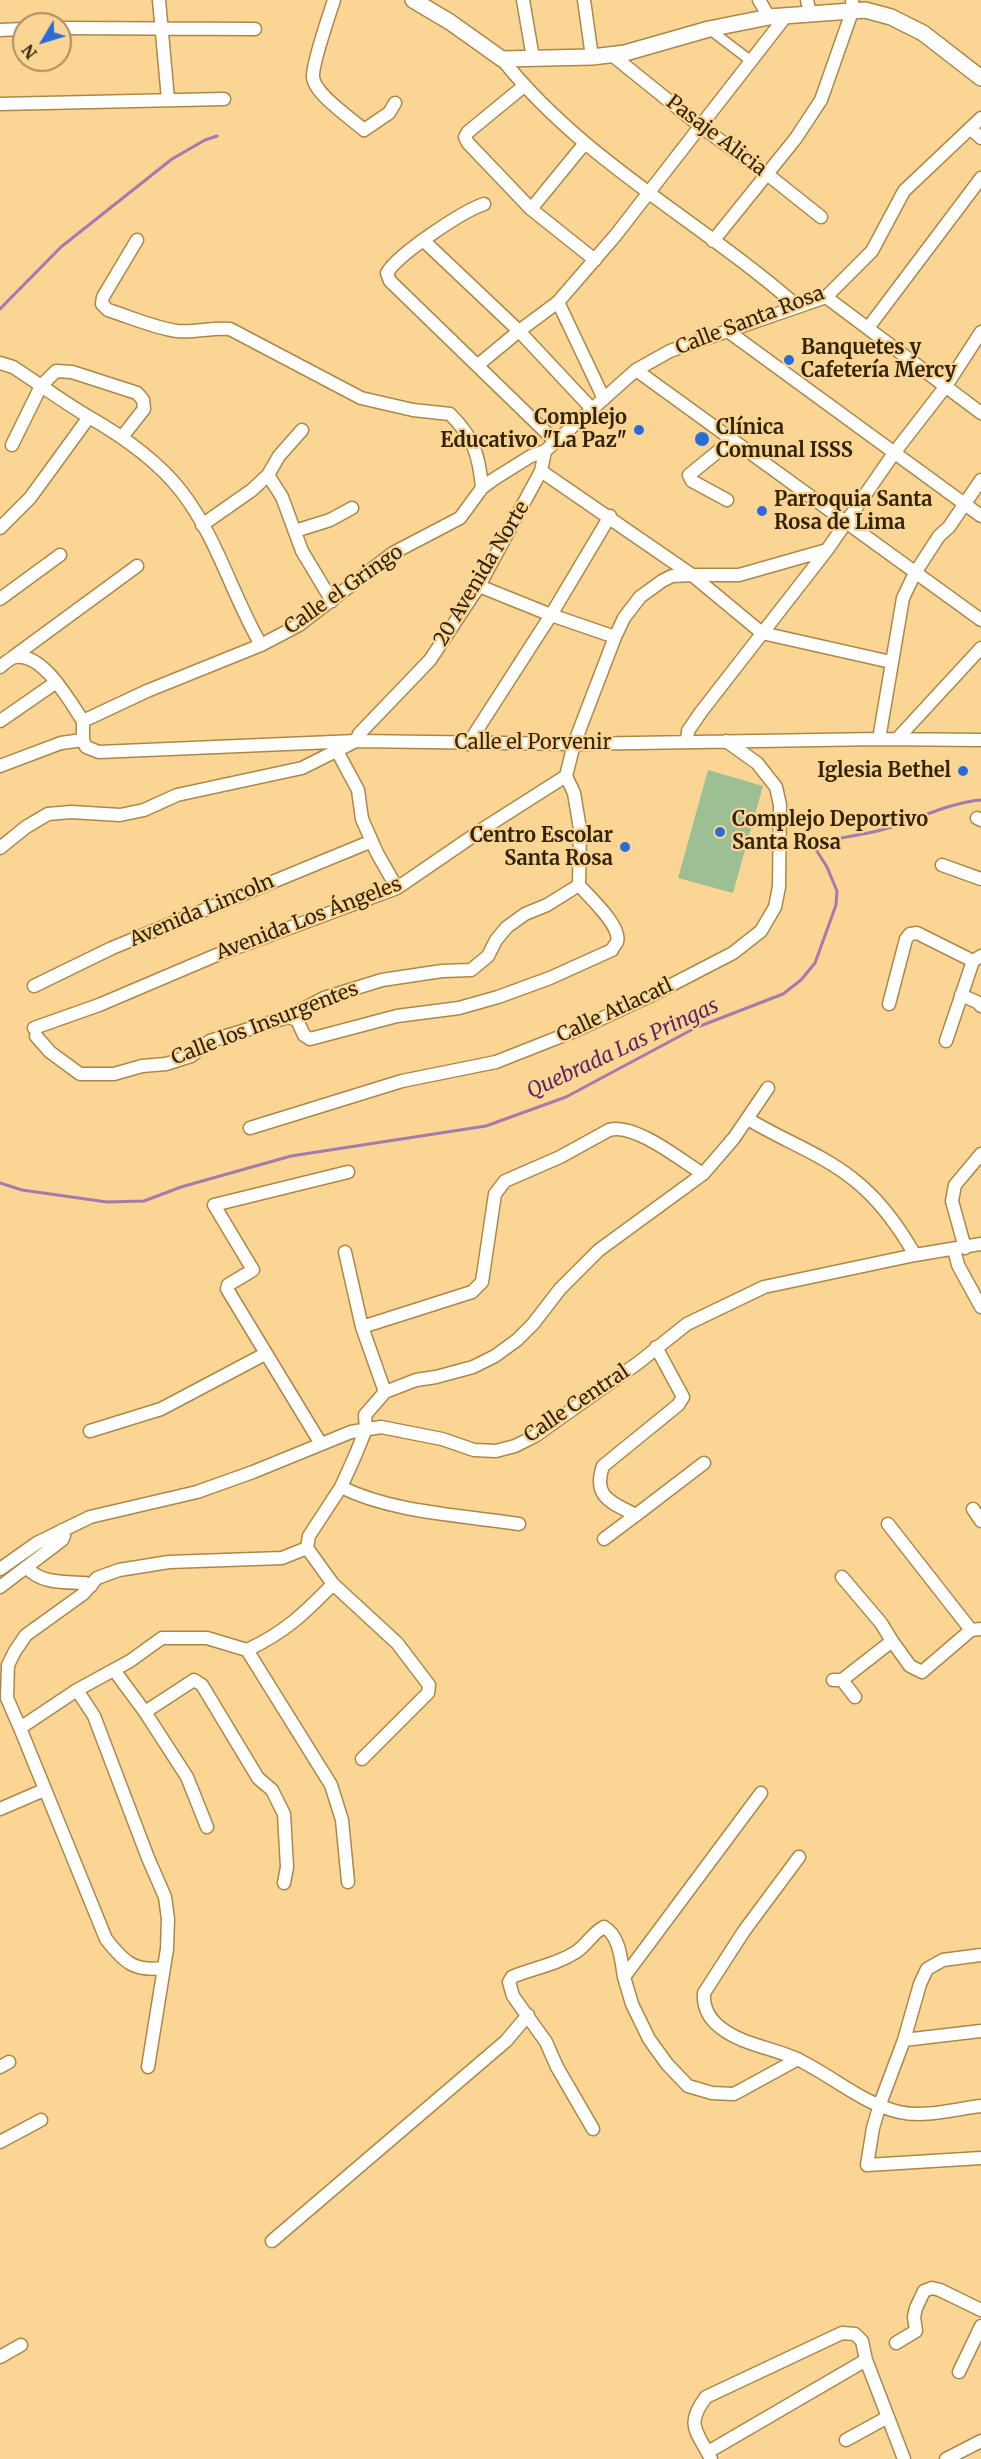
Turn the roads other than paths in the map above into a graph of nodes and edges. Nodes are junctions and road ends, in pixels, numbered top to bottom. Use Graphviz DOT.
graph roads {
  1 [pos="159,0"];
  2 [pos="334,0"];
  3 [pos="413,0"];
  4 [pos="523,0"];
  5 [pos="584,0"];
  6 [pos="759,0"];
  7 [pos="853,5"];
  8 [pos="809,7"];
  9 [pos="786,16"];
  10 [pos="769,17"];
  11 [pos="72,28"];
  12 [pos="161,29"];
  13 [pos="255,29"];
  14 [pos="709,29"];
  15 [pos="612,55"];
  16 [pos="592,57"];
  17 [pos="502,58"];
  18 [pos="533,58"];
  19 [pos="751,61"];
  20 [pos="981,78"];
  21 [pos="524,86"];
  22 [pos="168,99"];
  23 [pos="224,99"];
  24 [pos="395,103"];
  25 [pos="0,104"];
  26 [pos="981,118"];
  27 [pos="700,126"];
  28 [pos="971,129"];
  29 [pos="981,138"];
  30 [pos="585,143"];
  31 [pos="767,174"];
  32 [pos="981,178"];
  33 [pos="647,192"];
  34 [pos="484,204"];
  35 [pos="531,208"];
  36 [pos="821,217"];
  37 [pos="136,240"];
  38 [pos="424,241"];
  39 [pos="713,242"];
  40 [pos="595,260"];
  41 [pos="826,297"];
  42 [pos="558,302"];
  43 [pos="796,306"];
  44 [pos="868,328"];
  45 [pos="519,331"];
  46 [pos="729,332"];
  47 [pos="981,332"];
  48 [pos="0,363"];
  49 [pos="478,365"];
  50 [pos="636,370"];
  51 [pos="42,386"];
  52 [pos="946,386"];
  53 [pos="604,399"];
  54 [pos="592,409"];
  55 [pos="981,413"];
  56 [pos="89,417"];
  57 [pos="302,430"];
  58 [pos="122,437"];
  59 [pos="732,440"];
  60 [pos="555,441"];
  61 [pos="12,445"];
  62 [pos="545,451"];
  63 [pos="894,453"];
  64 [pos="541,471"];
  65 [pos="268,475"];
  66 [pos="981,480"];
  67 [pos="482,489"];
  68 [pos="727,500"];
  69 [pos="964,504"];
  70 [pos="352,508"];
  71 [pos="610,516"];
  72 [pos="981,516"];
  73 [pos="846,524"];
  74 [pos="202,525"];
  75 [pos="0,528"];
  76 [pos="295,531"];
  77 [pos="827,550"];
  78 [pos="60,555"];
  79 [pos="137,566"];
  80 [pos="915,573"];
  81 [pos="692,575"];
  82 [pos="479,586"];
  83 [pos="0,599"];
  84 [pos="332,601"];
  85 [pos="551,615"];
  86 [pos="981,620"];
  87 [pos="762,633"];
  88 [pos="615,637"];
  89 [pos="261,645"];
  90 [pos="981,648"];
  91 [pos="14,657"];
  92 [pos="891,662"];
  93 [pos="0,667"];
  94 [pos="55,683"];
  95 [pos="0,721"];
  96 [pos="83,721"];
  97 [pos="879,739"];
  98 [pos="897,739"];
  99 [pos="981,740"];
  100 [pos="356,741"];
  101 [pos="726,741"];
  102 [pos="687,742"];
  103 [pos="84,744"];
  104 [pos="468,744"];
  105 [pos="574,744"];
  106 [pos="337,751"];
  107 [pos="0,766"];
  108 [pos="566,776"];
  109 [pos="372,841"];
  110 [pos="0,848"];
  111 [pos="942,865"];
  112 [pos="981,879"];
  113 [pos="579,885"];
  114 [pos="397,888"];
  115 [pos="977,958"];
  116 [pos="34,986"];
  117 [pos="961,995"];
  118 [pos="889,1004"];
  119 [pos="981,1006"];
  120 [pos="288,1017"];
  121 [pos="35,1032"];
  122 [pos="946,1041"];
  123 [pos="768,1088"];
  124 [pos="748,1119"];
  125 [pos="250,1128"];
  126 [pos="981,1154"];
  127 [pos="348,1172"];
  128 [pos="703,1174"];
  129 [pos="981,1244"];
  130 [pos="959,1248"];
  131 [pos="345,1252"];
  132 [pos="915,1255"];
  133 [pos="981,1307"];
  134 [pos="362,1327"];
  135 [pos="656,1347"];
  136 [pos="265,1354"];
  137 [pos="385,1392"];
  138 [pos="366,1429"];
  139 [pos="90,1431"];
  140 [pos="321,1444"];
  141 [pos="704,1463"];
  142 [pos="341,1487"];
  143 [pos="973,1509"];
  144 [pos="636,1515"];
  145 [pos="981,1521"];
  146 [pos="519,1524"];
  147 [pos="888,1524"];
  148 [pos="62,1530"];
  149 [pos="604,1539"];
  150 [pos="307,1548"];
  151 [pos="27,1567"];
  152 [pos="0,1569"];
  153 [pos="842,1577"];
  154 [pos="333,1584"];
  155 [pos="90,1586"];
  156 [pos="0,1587"];
  157 [pos="976,1629"];
  158 [pos="892,1641"];
  159 [pos="247,1650"];
  160 [pos="114,1670"];
  161 [pos="77,1690"];
  162 [pos="855,1697"];
  163 [pos="145,1712"];
  164 [pos="20,1728"];
  165 [pos="362,1759"];
  166 [pos="44,1790"];
  167 [pos="761,1793"];
  168 [pos="0,1809"];
  169 [pos="207,1827"];
  170 [pos="799,1857"];
  171 [pos="284,1882"];
  172 [pos="348,1882"];
  173 [pos="981,1954"];
  174 [pos="164,1968"];
  175 [pos="624,1977"];
  176 [pos="528,2015"];
  177 [pos="981,2031"];
  178 [pos="904,2040"];
  179 [pos="798,2059"];
  180 [pos="148,2067"];
  181 [pos="880,2104"];
  182 [pos="981,2106"];
  183 [pos="41,2120"];
  184 [pos="593,2129"];
  185 [pos="0,2142"];
  186 [pos="981,2158"];
  187 [pos="272,2241"];
  188 [pos="981,2310"];
  189 [pos="981,2326"];
  190 [pos="896,2343"];
  191 [pos="21,2345"];
  192 [pos="0,2357"];
  193 [pos="866,2360"];
  194 [pos="960,2372"];
  195 [pos="888,2417"];
  196 [pos="846,2440"];
  197 [pos="981,2441"];
  198 [pos="710,2456"];
  199 [pos="904,2459"];
  200 [pos="946,2459"];
  1 -- 12 [label="street"];
  2 -- 24 [label="street"];
  3 -- 17 [label="street"];
  4 -- 18 [label="street"];
  5 -- 16 [label="street"];
  6 -- 10 [label="street"];
  7 -- 8 [label="street"];
  7 -- 20 [label="street"];
  7 -- 31 [label="street"];
  8 -- 9 [label="street"];
  9 -- 10 [label="street"];
  9 -- 19 [label="street"];
  10 -- 14 [label="street"];
  11 -- 12 [label="street"];
  12 -- 13 [label="street"];
  12 -- 22 [label="street"];
  14 -- 15 [label="street"];
  14 -- 19 [label="street"];
  15 -- 16 [label="street"];
  15 -- 27 [label="street, Pasaje Alicia"];
  16 -- 18 [label="street"];
  17 -- 18 [label="street"];
  17 -- 21 [label="street"];
  19 -- 27 [label="street"];
  21 -- 30 [label="street"];
  21 -- 35 [label="street"];
  22 -- 23 [label="street"];
  22 -- 25 [label="street"];
  26 -- 28 [label="street, Calle Santa Rosa"];
  27 -- 31 [label="street, Pasaje Alicia"];
  27 -- 33 [label="street"];
  28 -- 29 [label="street"];
  28 -- 41 [label="street, Calle Santa Rosa"];
  30 -- 33 [label="street"];
  30 -- 35 [label="street"];
  31 -- 36 [label="street, Pasaje Alicia"];
  31 -- 39 [label="street"];
  32 -- 44 [label="street"];
  33 -- 39 [label="street"];
  33 -- 40 [label="street"];
  34 -- 38 [label="street"];
  35 -- 40 [label="street"];
  37 -- 67 [label="street"];
  38 -- 45 [label="street"];
  38 -- 49 [label="street"];
  39 -- 43 [label="street"];
  40 -- 42 [label="street"];
  41 -- 43 [label="street, Calle Santa Rosa"];
  41 -- 44 [label="street"];
  42 -- 45 [label="street"];
  42 -- 53 [label="street"];
  43 -- 46 [label="street, Calle Santa Rosa"];
  44 -- 52 [label="street"];
  45 -- 49 [label="street"];
  45 -- 54 [label="street"];
  46 -- 50 [label="street, Calle Santa Rosa"];
  46 -- 63 [label="street"];
  47 -- 52 [label="street"];
  48 -- 51 [label="street"];
  49 -- 60 [label="street"];
  50 -- 53 [label="street, Calle Santa Rosa"];
  50 -- 59 [label="street"];
  51 -- 56 [label="street"];
  51 -- 58 [label="street"];
  51 -- 61 [label="street"];
  52 -- 55 [label="street"];
  52 -- 63 [label="street"];
  53 -- 54 [label="street, Calle Santa Rosa"];
  54 -- 60 [label="street, Calle Santa Rosa"];
  56 -- 58 [label="street"];
  56 -- 75 [label="street"];
  57 -- 65 [label="street"];
  58 -- 74 [label="street"];
  59 -- 68 [label="street"];
  59 -- 73 [label="street"];
  60 -- 62 [label="street, Calle Santa Rosa"];
  62 -- 64 [label="street, 20 Avenida Norte"];
  62 -- 67 [label="street, Calle el Gringo"];
  63 -- 69 [label="street"];
  63 -- 73 [label="street"];
  64 -- 71 [label="street"];
  64 -- 82 [label="street, 20 Avenida Norte"];
  65 -- 74 [label="street"];
  65 -- 76 [label="street"];
  66 -- 69 [label="street"];
  67 -- 84 [label="street, Calle el Gringo"];
  69 -- 72 [label="street"];
  69 -- 80 [label="street"];
  70 -- 76 [label="street"];
  71 -- 81 [label="street"];
  71 -- 85 [label="street"];
  73 -- 77 [label="street"];
  73 -- 80 [label="street"];
  74 -- 89 [label="street"];
  76 -- 84 [label="street"];
  77 -- 81 [label="street"];
  77 -- 87 [label="street"];
  78 -- 83 [label="street"];
  79 -- 91 [label="street"];
  80 -- 86 [label="street"];
  80 -- 92 [label="street"];
  81 -- 87 [label="street"];
  81 -- 88 [label="street"];
  82 -- 85 [label="street"];
  82 -- 100 [label="street, 20 Avenida Norte"];
  84 -- 89 [label="street, Calle el Gringo"];
  85 -- 88 [label="street"];
  85 -- 104 [label="street"];
  87 -- 92 [label="street"];
  87 -- 102 [label="street"];
  88 -- 105 [label="street"];
  89 -- 96 [label="street, Calle el Gringo"];
  90 -- 98 [label="street"];
  91 -- 93 [label="street"];
  91 -- 94 [label="street"];
  92 -- 97 [label="street"];
  94 -- 95 [label="street"];
  94 -- 96 [label="street"];
  96 -- 103 [label="street"];
  97 -- 98 [label="street, Calle el Porvenir"];
  97 -- 101 [label="street, Calle el Porvenir"];
  98 -- 99 [label="street, Calle el Porvenir"];
  100 -- 103 [label="street, Calle el Porvenir"];
  100 -- 104 [label="street, Calle el Porvenir"];
  100 -- 106 [label="street"];
  101 -- 102 [label="street, Calle el Porvenir"];
  101 -- 125 [label="street, Calle Atlacatl"];
  102 -- 105 [label="street, Calle el Porvenir"];
  103 -- 107 [label="street, Calle el Porvenir"];
  104 -- 105 [label="street, Calle el Porvenir"];
  105 -- 108 [label="street"];
  106 -- 109 [label="street"];
  106 -- 110 [label="street"];
  108 -- 113 [label="street"];
  108 -- 114 [label="street, Avenida Los Ángeles"];
  109 -- 114 [label="street"];
  109 -- 116 [label="street, Avenida Lincoln"];
  111 -- 112 [label="street"];
  113 -- 120 [label="street, Calle los Insurgentes"];
  113 -- 120 [label="street"];
  114 -- 121 [label="street, Avenida Los Ángeles"];
  115 -- 117 [label="street"];
  115 -- 118 [label="street"];
  117 -- 119 [label="street"];
  117 -- 122 [label="street"];
  120 -- 121 [label="street, Calle los Insurgentes"];
  123 -- 124 [label="street"];
  124 -- 128 [label="street"];
  124 -- 132 [label="street"];
  126 -- 130 [label="street"];
  127 -- 136 [label="street"];
  128 -- 134 [label="street"];
  128 -- 137 [label="street"];
  129 -- 130 [label="street, Calle Central"];
  130 -- 132 [label="street, Calle Central"];
  130 -- 133 [label="street"];
  131 -- 134 [label="street"];
  132 -- 135 [label="street, Calle Central"];
  134 -- 137 [label="street"];
  135 -- 138 [label="street, Calle Central"];
  135 -- 144 [label="street"];
  136 -- 139 [label="street"];
  136 -- 140 [label="street"];
  137 -- 138 [label="street"];
  138 -- 140 [label="street, Calle Central"];
  138 -- 142 [label="street"];
  140 -- 148 [label="street, Calle Central"];
  141 -- 144 [label="street"];
  142 -- 146 [label="street"];
  142 -- 150 [label="street"];
  143 -- 145 [label="street"];
  144 -- 149 [label="street"];
  147 -- 157 [label="street"];
  148 -- 151 [label="street"];
  148 -- 152 [label="street, Calle Central"];
  150 -- 154 [label="street"];
  150 -- 155 [label="street"];
  151 -- 155 [label="street"];
  151 -- 156 [label="street"];
  153 -- 158 [label="street"];
  154 -- 159 [label="street"];
  154 -- 165 [label="street"];
  155 -- 164 [label="street"];
  157 -- 158 [label="street"];
  158 -- 162 [label="street"];
  159 -- 160 [label="street"];
  159 -- 172 [label="street"];
  160 -- 161 [label="street"];
  160 -- 163 [label="street"];
  161 -- 164 [label="street"];
  161 -- 174 [label="street"];
  163 -- 169 [label="street"];
  163 -- 171 [label="street"];
  164 -- 166 [label="street"];
  166 -- 168 [label="street"];
  166 -- 174 [label="street"];
  167 -- 175 [label="street"];
  170 -- 179 [label="street"];
  173 -- 178 [label="street"];
  174 -- 180 [label="street"];
  175 -- 176 [label="street"];
  175 -- 179 [label="street"];
  176 -- 184 [label="street"];
  176 -- 187 [label="street"];
  177 -- 178 [label="street"];
  178 -- 181 [label="street"];
  179 -- 181 [label="street"];
  181 -- 182 [label="street"];
  181 -- 186 [label="street"];
  183 -- 185 [label="street"];
  188 -- 190 [label="street"];
  189 -- 194 [label="street"];
  191 -- 192 [label="street"];
  193 -- 195 [label="street"];
  193 -- 198 [label="street"];
  193 -- 198 [label="street"];
  195 -- 196 [label="street"];
  195 -- 199 [label="street"];
  197 -- 200 [label="street"];
}
